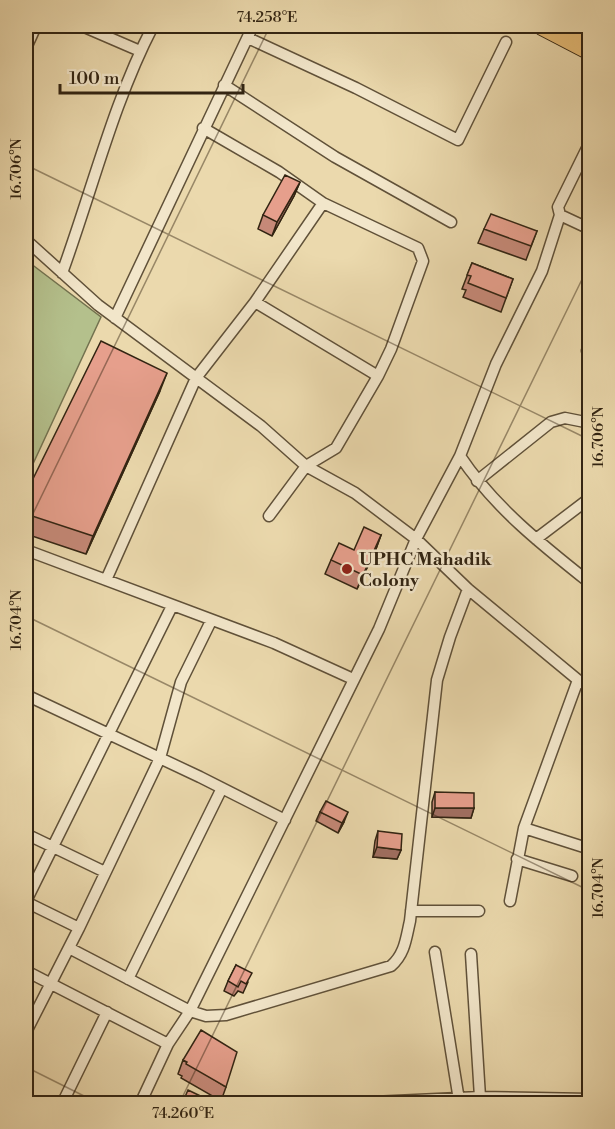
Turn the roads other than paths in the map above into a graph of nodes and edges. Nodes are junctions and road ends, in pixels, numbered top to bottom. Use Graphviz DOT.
graph roads {
  1 [pos="36,26"];
  2 [pos="82,26"];
  3 [pos="153,26"];
  4 [pos="252,26"];
  5 [pos="542,26"];
  6 [pos="578,26"];
  7 [pos="590,30"];
  8 [pos="248,38"];
  9 [pos="506,42"];
  10 [pos="26,48"];
  11 [pos="140,51"];
  12 [pos="590,51"];
  13 [pos="224,85"];
  14 [pos="204,128"];
  15 [pos="590,142"];
  16 [pos="323,203"];
  17 [pos="560,215"];
  18 [pos="452,222"];
  19 [pos="590,229"];
  20 [pos="26,240"];
  21 [pos="62,273"];
  22 [pos="255,302"];
  23 [pos="115,318"];
  24 [pos="378,376"];
  25 [pos="196,378"];
  26 [pos="590,423"];
  27 [pos="460,456"];
  28 [pos="306,466"];
  29 [pos="477,481"];
  30 [pos="590,498"];
  31 [pos="268,516"];
  32 [pos="416,539"];
  33 [pos="536,539"];
  34 [pos="26,550"];
  35 [pos="106,580"];
  36 [pos="590,583"];
  37 [pos="468,589"];
  38 [pos="172,606"];
  39 [pos="211,621"];
  40 [pos="353,679"];
  41 [pos="578,680"];
  42 [pos="590,686"];
  43 [pos="26,695"];
  44 [pos="107,734"];
  45 [pos="160,758"];
  46 [pos="222,788"];
  47 [pos="285,820"];
  48 [pos="524,828"];
  49 [pos="27,837"];
  50 [pos="52,846"];
  51 [pos="590,849"];
  52 [pos="517,859"];
  53 [pos="105,872"];
  54 [pos="572,876"];
  55 [pos="510,901"];
  56 [pos="26,902"];
  57 [pos="411,910"];
  58 [pos="478,911"];
  59 [pos="79,928"];
  60 [pos="69,948"];
  61 [pos="435,952"];
  62 [pos="471,954"];
  63 [pos="26,971"];
  64 [pos="128,979"];
  65 [pos="52,983"];
  66 [pos="190,1011"];
  67 [pos="107,1012"];
  68 [pos="26,1032"];
  69 [pos="168,1044"];
  70 [pos="480,1097"];
  71 [pos="590,1099"];
  72 [pos="459,1100"];
  73 [pos="374,1102"];
  74 [pos="62,1104"];
  75 [pos="140,1104"];
  1 -- 10 [label="street"];
  2 -- 11 [label="street"];
  3 -- 11 [label="street"];
  4 -- 8 [label="street"];
  5 -- 12 [label="highway"];
  6 -- 7 [label="highway"];
  8 -- 9 [label="street"];
  8 -- 13 [label="street"];
  11 -- 21 [label="street"];
  13 -- 14 [label="street"];
  13 -- 18 [label="street"];
  14 -- 16 [label="street"];
  14 -- 23 [label="street"];
  15 -- 17 [label="street"];
  16 -- 22 [label="street"];
  16 -- 24 [label="street"];
  17 -- 19 [label="street"];
  17 -- 27 [label="street"];
  20 -- 21 [label="street"];
  21 -- 23 [label="street"];
  22 -- 24 [label="street"];
  22 -- 25 [label="street"];
  23 -- 25 [label="street"];
  24 -- 28 [label="street"];
  25 -- 28 [label="street"];
  25 -- 35 [label="street"];
  26 -- 29 [label="street"];
  27 -- 29 [label="street"];
  27 -- 32 [label="street"];
  28 -- 31 [label="street"];
  28 -- 32 [label="street"];
  29 -- 33 [label="street"];
  30 -- 33 [label="street"];
  32 -- 37 [label="street"];
  32 -- 40 [label="street"];
  33 -- 36 [label="street"];
  34 -- 35 [label="street"];
  35 -- 38 [label="street"];
  37 -- 41 [label="street"];
  37 -- 57 [label="street"];
  38 -- 39 [label="street"];
  38 -- 44 [label="street"];
  39 -- 40 [label="street"];
  39 -- 45 [label="street"];
  40 -- 47 [label="street"];
  41 -- 42 [label="street"];
  41 -- 48 [label="street"];
  43 -- 44 [label="street"];
  44 -- 45 [label="street"];
  44 -- 50 [label="street"];
  45 -- 46 [label="street"];
  45 -- 53 [label="street"];
  46 -- 47 [label="street"];
  46 -- 64 [label="street"];
  47 -- 66 [label="street"];
  48 -- 51 [label="street"];
  48 -- 52 [label="street"];
  49 -- 50 [label="street"];
  50 -- 53 [label="street"];
  50 -- 56 [label="street"];
  52 -- 54 [label="street"];
  52 -- 55 [label="street"];
  53 -- 59 [label="street"];
  56 -- 59 [label="street"];
  57 -- 58 [label="street"];
  57 -- 66 [label="street"];
  59 -- 60 [label="street"];
  60 -- 64 [label="street"];
  60 -- 65 [label="street"];
  61 -- 72 [label="street"];
  62 -- 70 [label="street"];
  63 -- 65 [label="street"];
  64 -- 66 [label="street"];
  65 -- 67 [label="street"];
  65 -- 68 [label="street"];
  66 -- 69 [label="street"];
  67 -- 69 [label="street"];
  67 -- 74 [label="street"];
  69 -- 75 [label="street"];
  70 -- 71 [label="street"];
  70 -- 72 [label="street"];
  72 -- 73 [label="street"];
}
